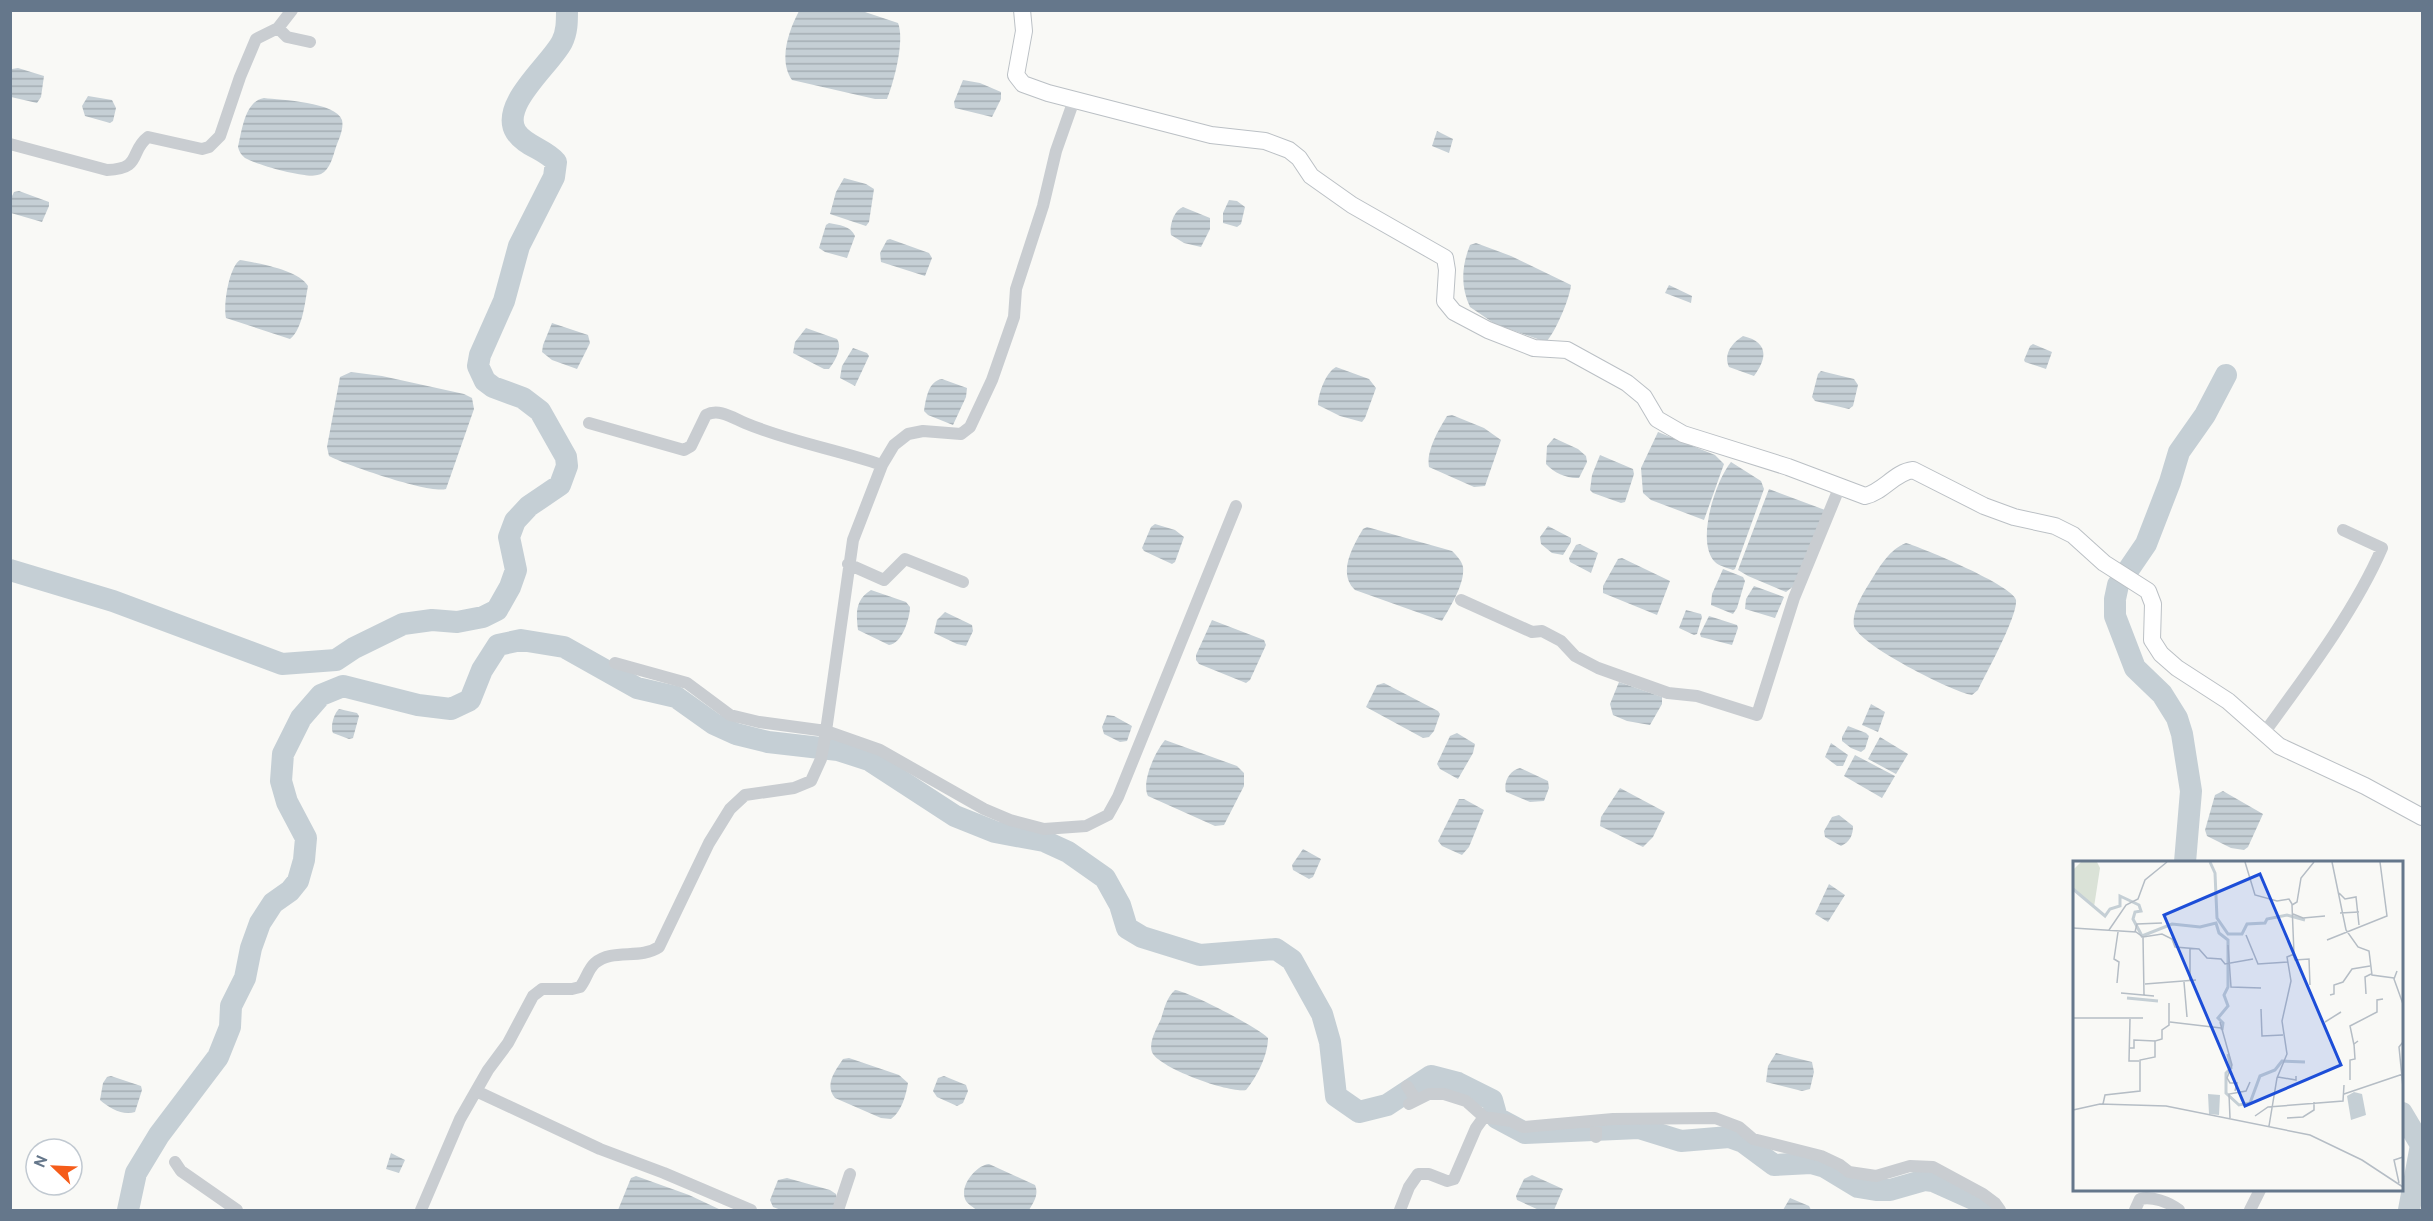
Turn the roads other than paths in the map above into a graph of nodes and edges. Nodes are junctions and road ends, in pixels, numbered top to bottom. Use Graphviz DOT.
graph roads {
  1 [pos="292,10"];
  2 [pos="1022,10"];
  3 [pos="278,28"];
  4 [pos="310,42"];
  5 [pos="1074,100"];
  6 [pos="10,144"];
  7 [pos="589,423"];
  8 [pos="882,465"];
  9 [pos="1840,486"];
  10 [pos="1236,506"];
  11 [pos="2343,530"];
  12 [pos="848,564"];
  13 [pos="963,582"];
  14 [pos="1461,600"];
  15 [pos="615,663"];
  16 [pos="2264,734"];
  17 [pos="825,736"];
  18 [pos="2422,817"];
  19 [pos="476,1091"];
  20 [pos="1412,1097"];
  21 [pos="1484,1117"];
  22 [pos="175,1162"];
  23 [pos="850,1174"];
  24 [pos="2260,1191"];
  25 [pos="237,1210"];
  26 [pos="421,1210"];
  27 [pos="751,1210"];
  28 [pos="838,1210"];
  29 [pos="1400,1210"];
  30 [pos="2000,1210"];
  31 [pos="2135,1210"];
  32 [pos="2179,1210"];
  33 [pos="2250,1210"];
  1 -- 3 [label="street"];
  2 -- 5 [label="street"];
  3 -- 4 [label="street"];
  3 -- 6 [label="street"];
  5 -- 8 [label="street"];
  5 -- 9 [label="street"];
  7 -- 8 [label="street"];
  8 -- 12 [label="street"];
  9 -- 14 [label="street"];
  9 -- 16 [label="street"];
  10 -- 17 [label="street"];
  11 -- 16 [label="street"];
  12 -- 13 [label="street"];
  12 -- 17 [label="street"];
  15 -- 17 [label="street"];
  16 -- 18 [label="street"];
  17 -- 19 [label="street"];
  19 -- 26 [label="street"];
  19 -- 27 [label="street"];
  20 -- 21 [label="street"];
  21 -- 29 [label="street"];
  21 -- 30 [label="street"];
  22 -- 25 [label="street"];
  23 -- 28 [label="street"];
  24 -- 33 [label="street"];
  31 -- 32 [label="street"];
}
